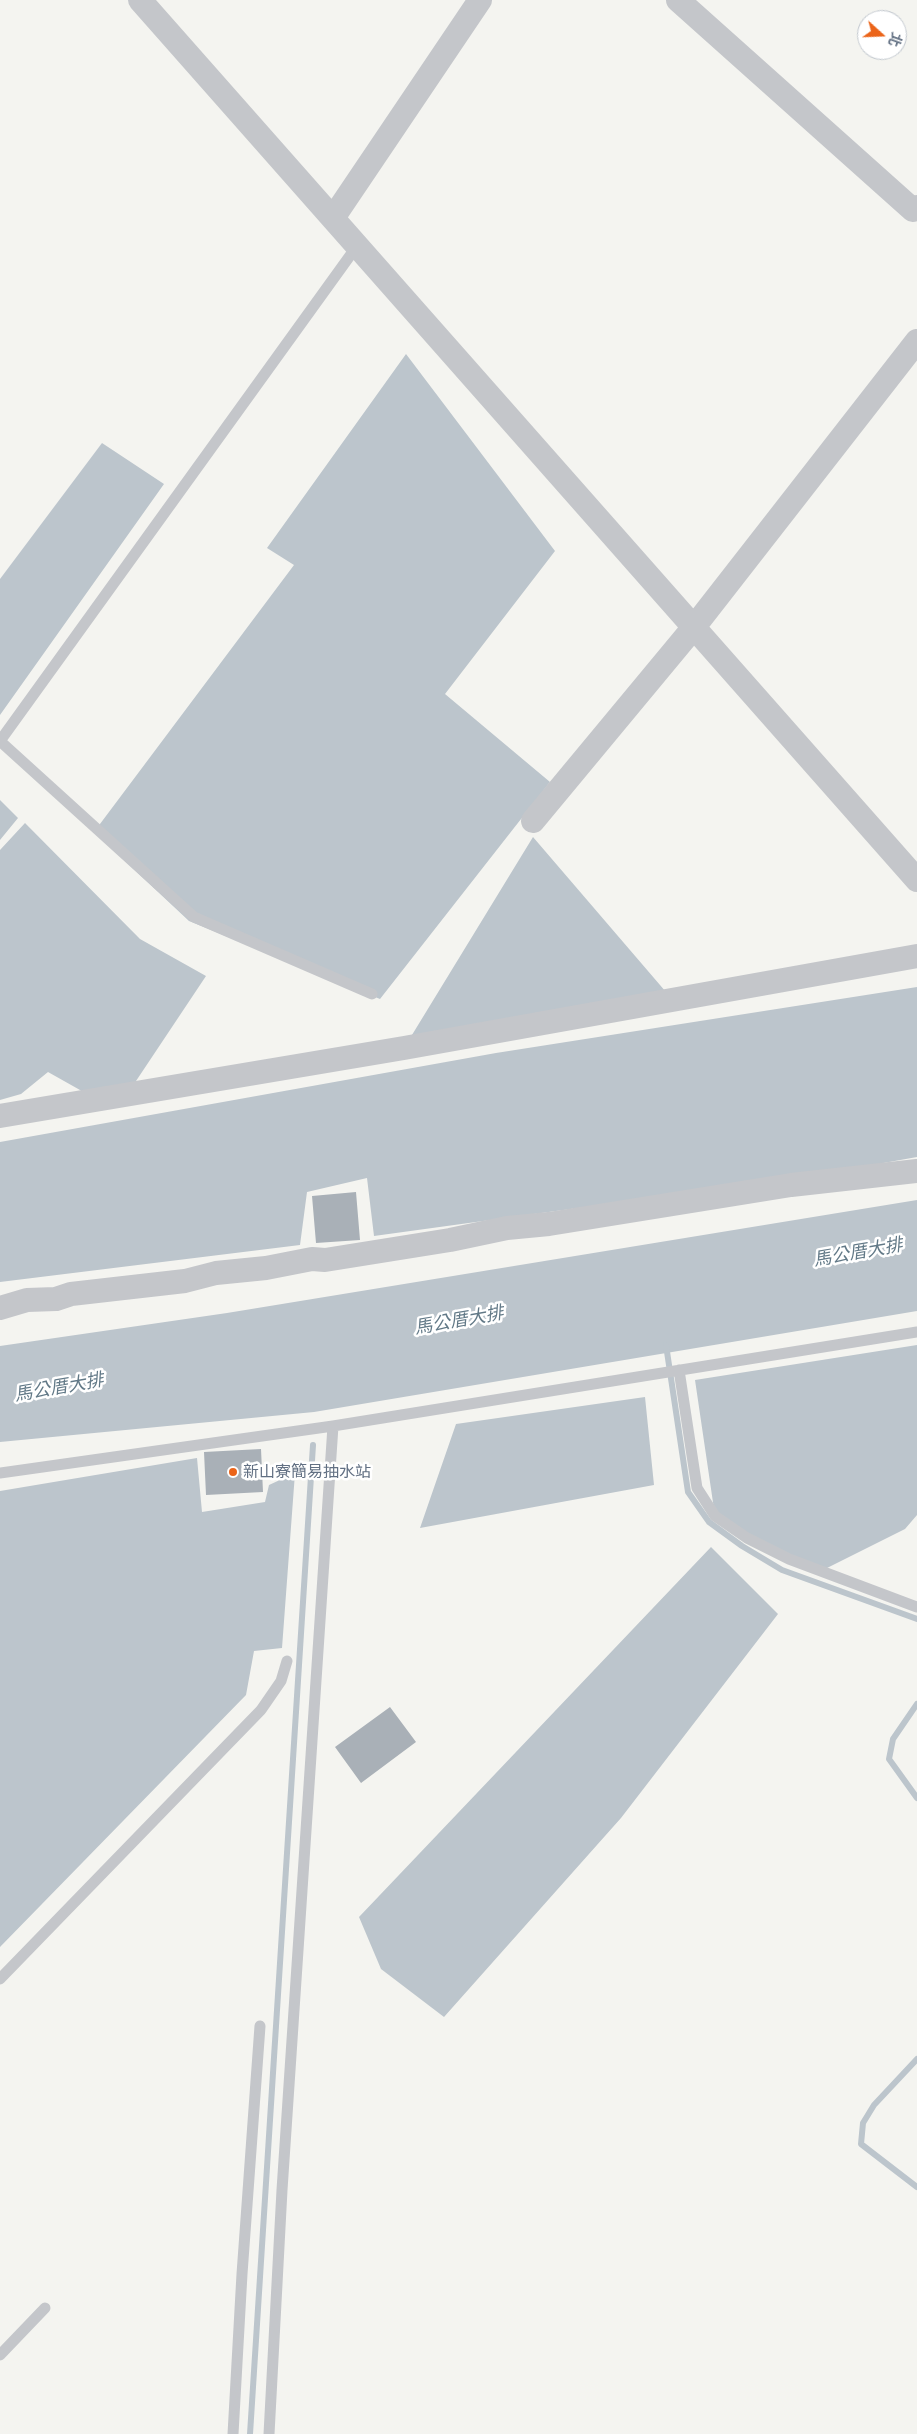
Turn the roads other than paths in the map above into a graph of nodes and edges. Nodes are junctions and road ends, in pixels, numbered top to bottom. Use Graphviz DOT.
graph roads {
  1 [pos="140,0"];
  2 [pos="480,0"];
  3 [pos="678,0"];
  4 [pos="917,207"];
  5 [pos="333,218"];
  6 [pos="357,246"];
  7 [pos="917,341"];
  8 [pos="694,627"];
  9 [pos="0,741"];
  10 [pos="533,821"];
  11 [pos="917,880"];
  12 [pos="917,956"];
  13 [pos="372,994"];
  14 [pos="0,1116"];
  15 [pos="917,1171"];
  16 [pos="0,1308"];
  17 [pos="917,1332"];
  18 [pos="678,1370"];
  19 [pos="333,1426"];
  20 [pos="0,1473"];
  21 [pos="917,1607"];
  22 [pos="287,1662"];
  23 [pos="0,1979"];
  24 [pos="260,2026"];
  25 [pos="45,2308"];
  26 [pos="0,2355"];
  27 [pos="234,2434"];
  28 [pos="270,2434"];
  1 -- 5 [label="street"];
  2 -- 5 [label="street"];
  3 -- 4 [label="street"];
  5 -- 6 [label="street"];
  6 -- 8 [label="street"];
  6 -- 9 [label="lane"];
  7 -- 8 [label="street"];
  8 -- 10 [label="street"];
  8 -- 11 [label="street"];
  9 -- 13 [label="lane"];
  12 -- 14 [label="street"];
  15 -- 16 [label="street"];
  17 -- 18 [label="lane"];
  18 -- 19 [label="lane"];
  18 -- 21 [label="lane"];
  19 -- 20 [label="lane"];
  19 -- 28 [label="lane"];
  22 -- 23 [label="lane"];
  24 -- 27 [label="lane"];
  25 -- 26 [label="lane"];
}
